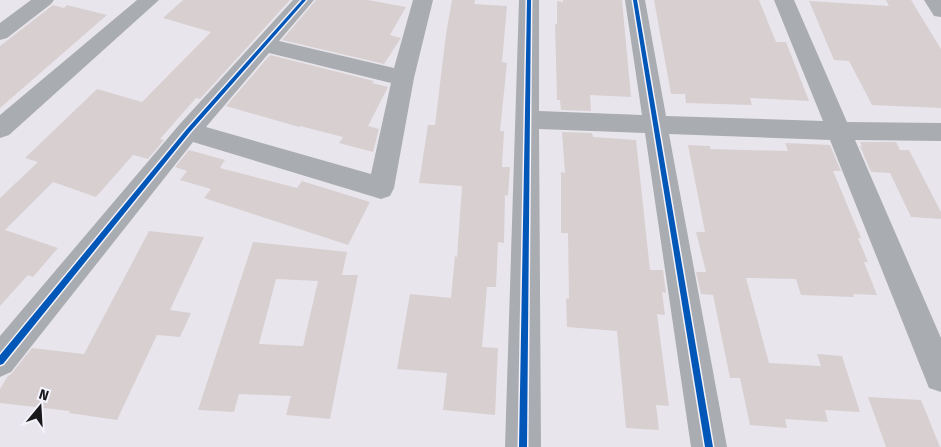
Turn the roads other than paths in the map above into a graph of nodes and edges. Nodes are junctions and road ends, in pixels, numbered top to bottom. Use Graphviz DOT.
graph roads {
  1 [pos="44,0"];
  2 [pos="149,0"];
  3 [pos="304,0"];
  4 [pos="423,0"];
  5 [pos="529,0"];
  6 [pos="635,0"];
  7 [pos="784,0"];
  8 [pos="934,0"];
  9 [pos="941,11"];
  10 [pos="0,33"];
  11 [pos="264,46"];
  12 [pos="404,78"];
  13 [pos="528,120"];
  14 [pos="655,124"];
  15 [pos="0,129"];
  16 [pos="188,131"];
  17 [pos="839,131"];
  18 [pos="941,132"];
  19 [pos="0,361"];
  20 [pos="941,376"];
  21 [pos="523,447"];
  22 [pos="709,447"];
  1 -- 10 [label="street"];
  2 -- 15 [label="street"];
  3 -- 11 [label="street"];
  4 -- 12 [label="street"];
  5 -- 13 [label="street"];
  6 -- 14 [label="street"];
  7 -- 17 [label="street"];
  8 -- 9 [label="street"];
  11 -- 12 [label="street"];
  11 -- 16 [label="street"];
  12 -- 16 [label="street"];
  13 -- 14 [label="street"];
  13 -- 21 [label="street"];
  14 -- 17 [label="street"];
  14 -- 22 [label="street"];
  16 -- 19 [label="street"];
  17 -- 18 [label="street"];
  17 -- 20 [label="street"];
}
